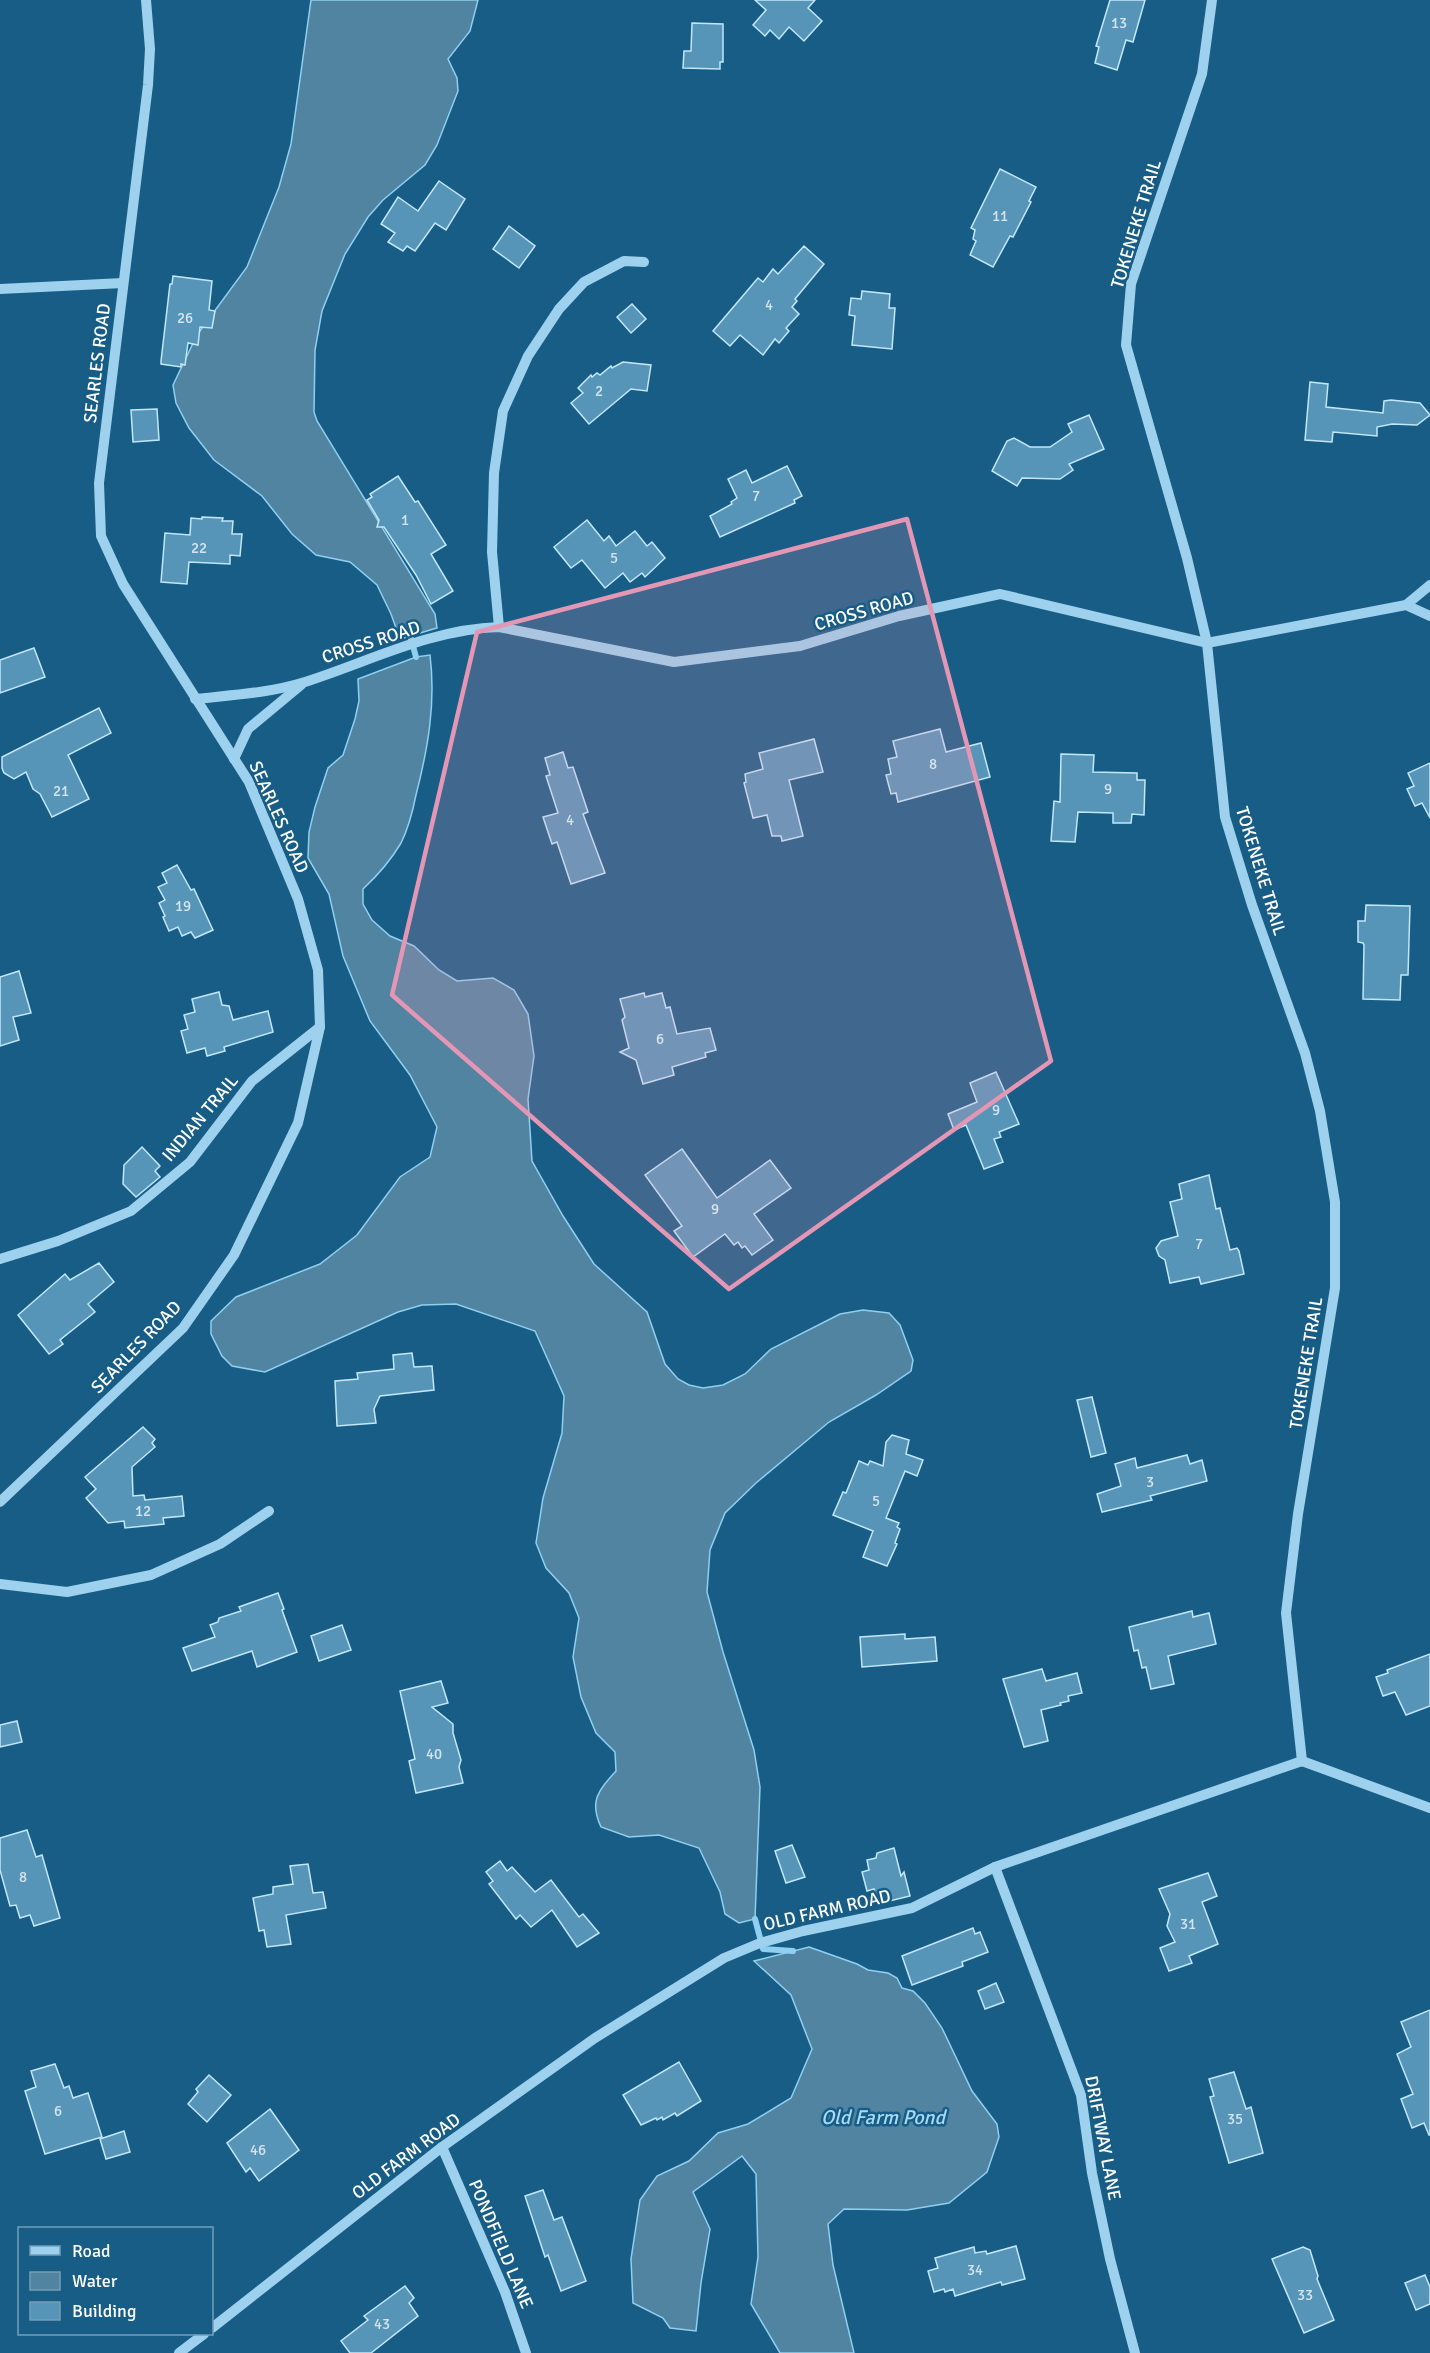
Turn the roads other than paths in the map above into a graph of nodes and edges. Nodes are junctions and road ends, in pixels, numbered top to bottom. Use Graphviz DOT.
graph roads {
  1 [pos="146,0"];
  2 [pos="1212,0"];
  3 [pos="644,262"];
  4 [pos="123,283"];
  5 [pos="0,289"];
  6 [pos="1430,585"];
  7 [pos="1407,604"];
  8 [pos="1430,616"];
  9 [pos="499,627"];
  10 [pos="1207,643"];
  11 [pos="303,683"];
  12 [pos="195,699"];
  13 [pos="234,759"];
  14 [pos="320,1027"];
  15 [pos="0,1259"];
  16 [pos="0,1502"];
  17 [pos="269,1511"];
  18 [pos="0,1584"];
  19 [pos="1302,1761"];
  20 [pos="1430,1808"];
  21 [pos="995,1867"];
  22 [pos="442,2147"];
  23 [pos="213,2327"];
  24 [pos="203,2335"];
  25 [pos="179,2353"];
  26 [pos="526,2353"];
  27 [pos="1135,2353"];
  1 -- 4 [label="street, SEARLES ROAD"];
  2 -- 10 [label="street, TOKENEKE TRAIL"];
  3 -- 9 [label="street"];
  4 -- 5 [label="street"];
  4 -- 12 [label="street, SEARLES ROAD"];
  6 -- 7 [label="street, CROSS ROAD"];
  7 -- 8 [label="street"];
  7 -- 10 [label="street, CROSS ROAD"];
  9 -- 10 [label="street, CROSS ROAD"];
  9 -- 11 [label="street, CROSS ROAD"];
  10 -- 19 [label="street, TOKENEKE TRAIL"];
  11 -- 12 [label="street, CROSS ROAD"];
  11 -- 13 [label="street, CROSS ROAD"];
  12 -- 13 [label="street, SEARLES ROAD"];
  13 -- 14 [label="street, SEARLES ROAD"];
  14 -- 15 [label="street, INDIAN TRAIL"];
  14 -- 16 [label="street, SEARLES ROAD"];
  17 -- 18 [label="street"];
  19 -- 20 [label="street"];
  19 -- 21 [label="street, OLD FARM ROAD"];
  21 -- 22 [label="street, OLD FARM ROAD"];
  21 -- 27 [label="street, DRIFTWAY LANE"];
  22 -- 23 [label="street, OLD FARM ROAD"];
  22 -- 26 [label="street, PONDFIELD LANE"];
  24 -- 25 [label="street"];
}
